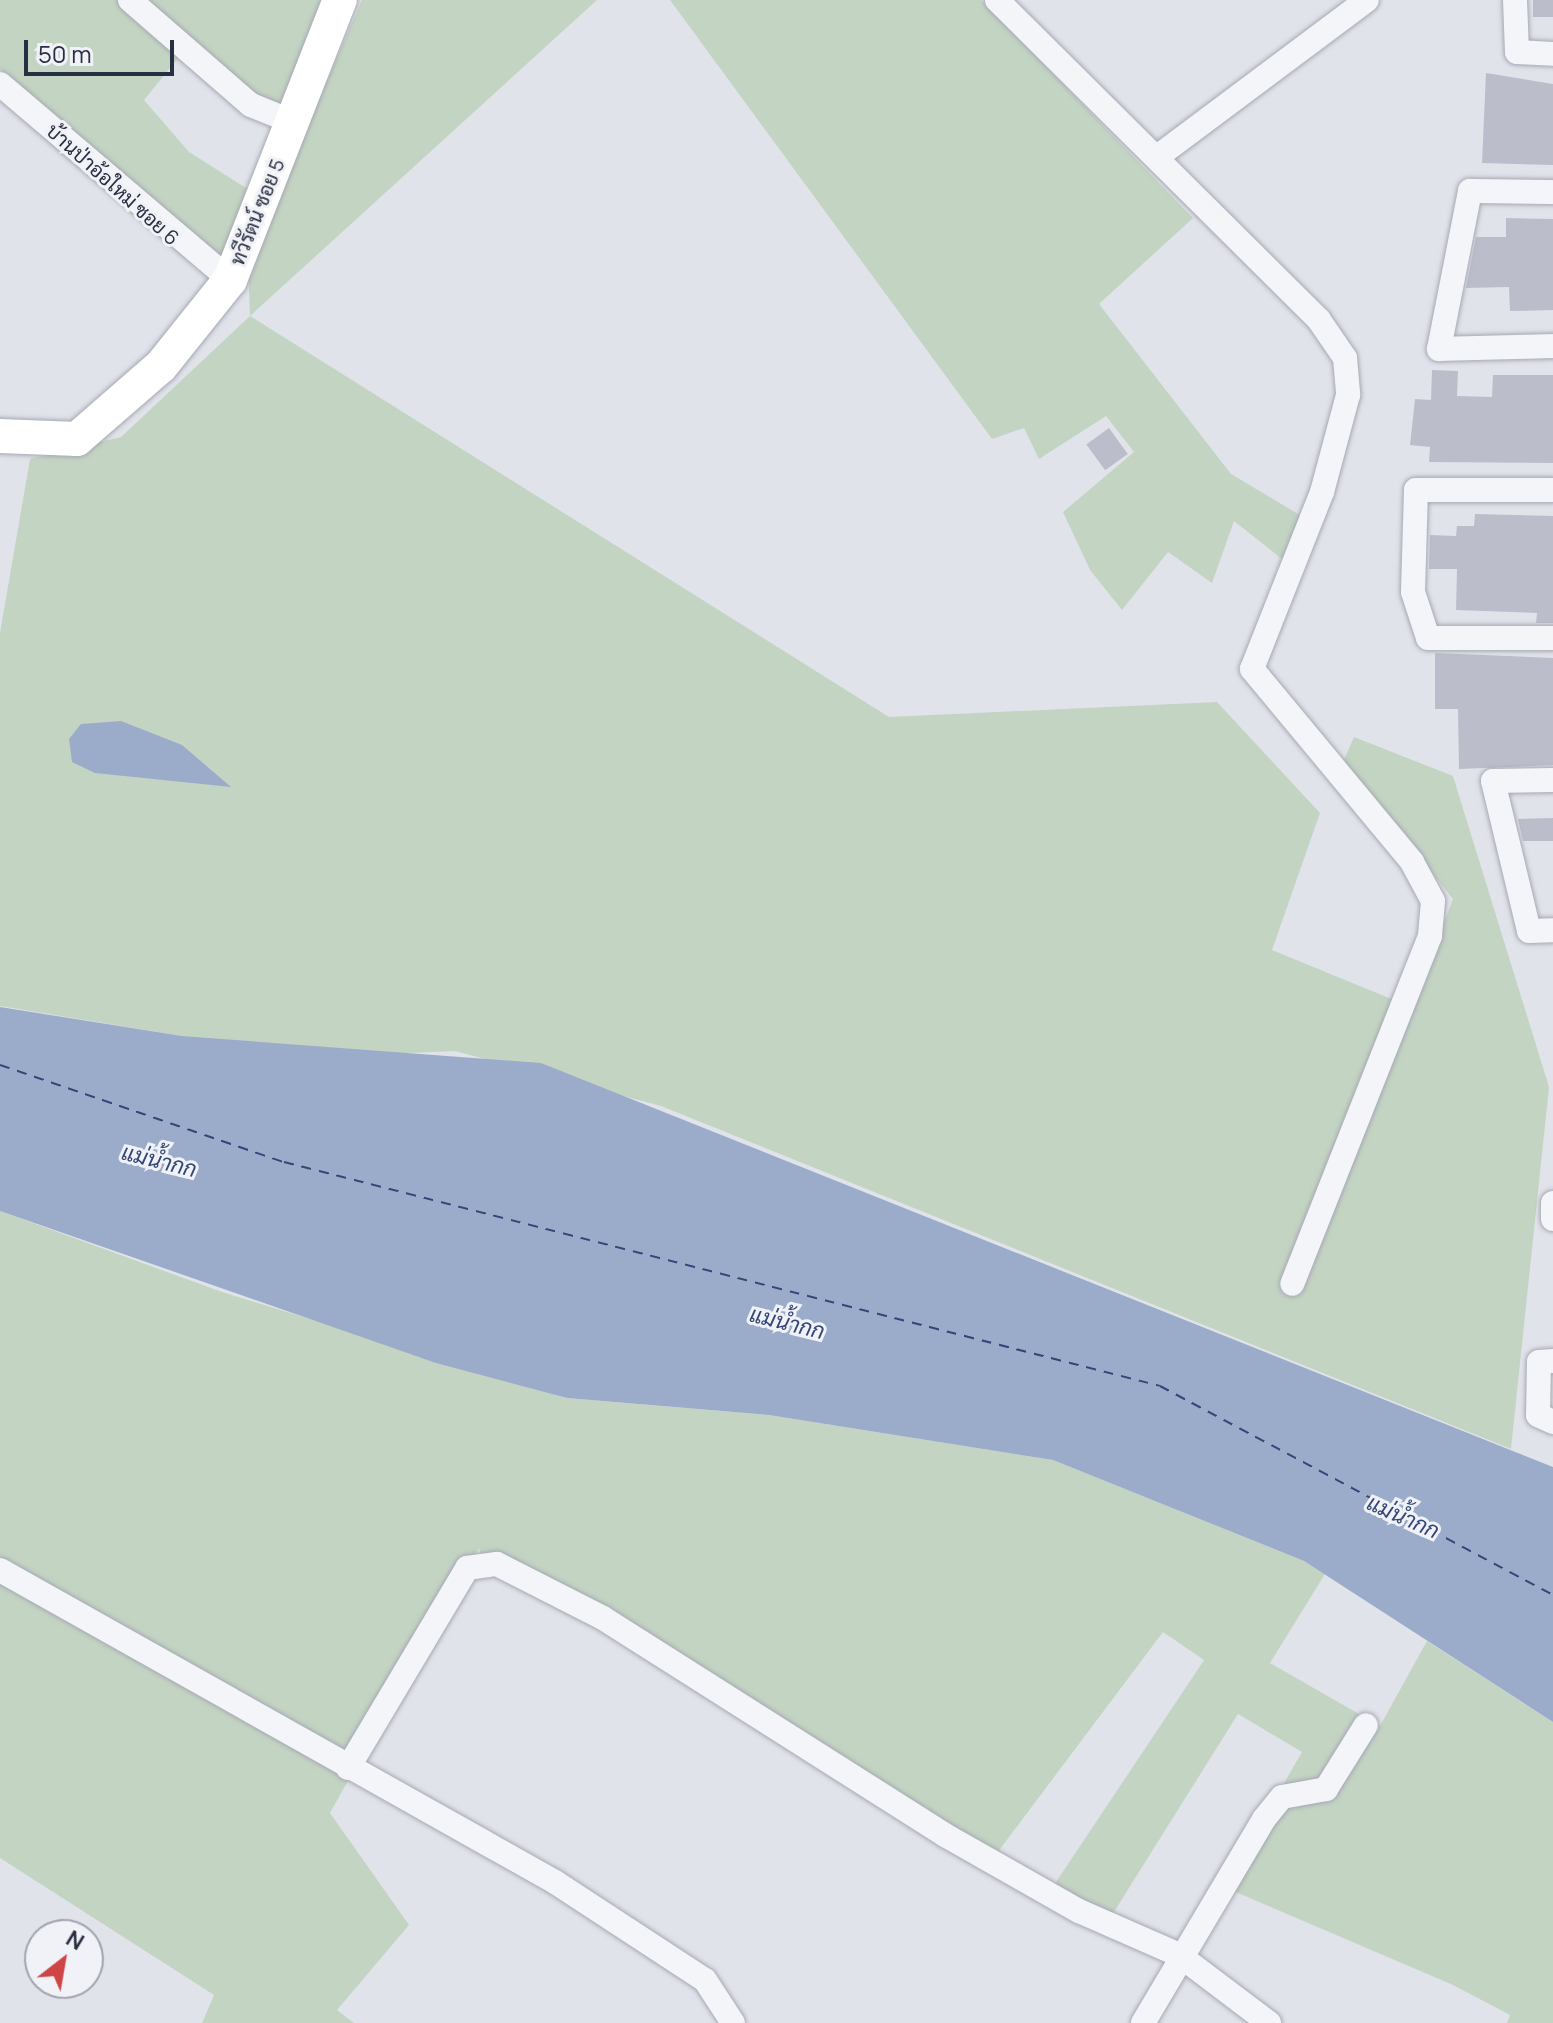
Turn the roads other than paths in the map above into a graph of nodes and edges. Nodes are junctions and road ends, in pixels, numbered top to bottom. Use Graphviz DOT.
graph roads {
  1 [pos="130,0"];
  2 [pos="340,0"];
  3 [pos="997,0"];
  4 [pos="1367,0"];
  5 [pos="1515,0"];
  6 [pos="1553,54"];
  7 [pos="0,84"];
  8 [pos="293,122"];
  9 [pos="1157,157"];
  10 [pos="1553,192"];
  11 [pos="230,280"];
  12 [pos="1553,346"];
  13 [pos="0,436"];
  14 [pos="1553,490"];
  15 [pos="1553,638"];
  16 [pos="1553,780"];
  17 [pos="1553,930"];
  18 [pos="1553,1203"];
  19 [pos="1553,1219"];
  20 [pos="1292,1284"];
  21 [pos="1553,1361"];
  22 [pos="1553,1422"];
  23 [pos="0,1570"];
  24 [pos="1366,1725"];
  25 [pos="348,1768"];
  26 [pos="1179,1955"];
  27 [pos="733,2023"];
  28 [pos="1143,2023"];
  29 [pos="1269,2023"];
  1 -- 8 [label="street"];
  2 -- 8 [label="street, ทวีรัตน์ ซอย 5"];
  3 -- 9 [label="street"];
  4 -- 9 [label="street"];
  5 -- 6 [label="street"];
  7 -- 11 [label="street, บ้านป่าอ้อใหม่ ซอย 6"];
  8 -- 11 [label="street, ทวีรัตน์ ซอย 5"];
  9 -- 20 [label="street"];
  10 -- 12 [label="street"];
  11 -- 13 [label="street, ทวีรัตน์ ซอย 5"];
  14 -- 15 [label="street"];
  16 -- 17 [label="street"];
  18 -- 19 [label="street"];
  21 -- 22 [label="street"];
  23 -- 25 [label="street"];
  24 -- 26 [label="street"];
  25 -- 26 [label="street"];
  25 -- 27 [label="street"];
  26 -- 28 [label="street"];
  26 -- 29 [label="street"];
}
